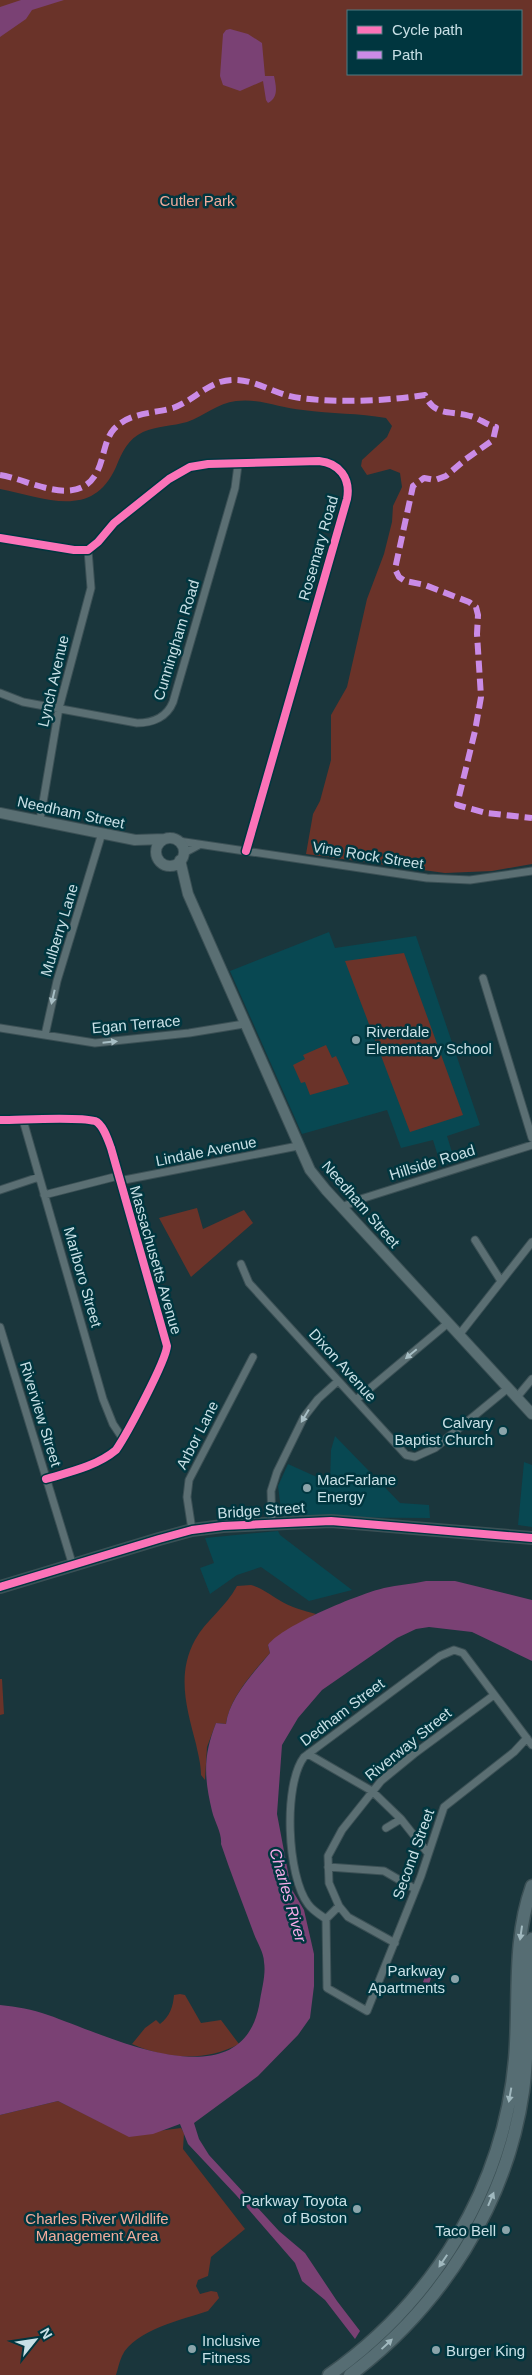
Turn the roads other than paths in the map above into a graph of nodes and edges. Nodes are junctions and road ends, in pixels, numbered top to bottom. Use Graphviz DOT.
graph roads {
  1 [pos="238,465"];
  2 [pos="0,538"];
  3 [pos="88,550"];
  4 [pos="0,693"];
  5 [pos="59,708"];
  6 [pos="0,813"];
  7 [pos="40,820"];
  8 [pos="102,833"];
  9 [pos="165,839"];
  10 [pos="135,840"];
  11 [pos="178,841"];
  12 [pos="200,845"];
  13 [pos="246,851"];
  14 [pos="156,854"];
  15 [pos="182,857"];
  16 [pos="165,865"];
  17 [pos="532,871"];
  18 [pos="188,894"];
  19 [pos="483,978"];
  20 [pos="244,1024"];
  21 [pos="0,1028"];
  22 [pos="45,1035"];
  23 [pos="0,1120"];
  24 [pos="23,1120"];
  25 [pos="532,1138"];
  26 [pos="532,1145"];
  27 [pos="298,1146"];
  28 [pos="39,1177"];
  29 [pos="118,1179"];
  30 [pos="0,1190"];
  31 [pos="44,1195"];
  32 [pos="342,1207"];
  33 [pos="475,1240"];
  34 [pos="532,1242"];
  35 [pos="241,1264"];
  36 [pos="501,1281"];
  37 [pos="448,1323"];
  38 [pos="0,1327"];
  39 [pos="459,1335"];
  40 [pos="253,1357"];
  41 [pos="532,1379"];
  42 [pos="338,1381"];
  43 [pos="508,1388"];
  44 [pos="517,1397"];
  45 [pos="356,1400"];
  46 [pos="532,1414"];
  47 [pos="123,1439"];
  48 [pos="46,1479"];
  49 [pos="272,1523"];
  50 [pos="192,1530"];
  51 [pos="532,1538"];
  52 [pos="73,1566"];
  53 [pos="0,1587"];
  54 [pos="494,1695"];
  55 [pos="530,1741"];
  56 [pos="308,1754"];
  57 [pos="372,1791"];
  58 [pos="401,1819"];
  59 [pos="386,1828"];
  60 [pos="427,1852"];
  61 [pos="328,1867"];
  62 [pos="532,1886"];
  63 [pos="416,1889"];
  64 [pos="339,1906"];
  65 [pos="326,1918"];
  66 [pos="532,1939"];
  67 [pos="394,1943"];
  68 [pos="528,2084"];
  69 [pos="329,2375"];
  70 [pos="350,2375"];
  1 -- 3 [label="street, Rosemary Road"];
  1 -- 5 [label="street, Cunningham Road"];
  1 -- 13 [label="street, Rosemary Road"];
  2 -- 3 [label="street"];
  3 -- 5 [label="street, Lynch Avenue"];
  4 -- 5 [label="street, Cunningham Road"];
  5 -- 7 [label="street, Lynch Avenue"];
  6 -- 7 [label="main road, Needham Street"];
  7 -- 8 [label="main road, Needham Street"];
  8 -- 10 [label="main road, Needham Street"];
  8 -- 22 [label="street, Mulberry Lane, one-way"];
  9 -- 10 [label="main road, Needham Street"];
  9 -- 11 [label="main road"];
  9 -- 14 [label="main road"];
  10 -- 14 [label="main road, Needham Street"];
  11 -- 12 [label="street, Vine Rock Street"];
  11 -- 15 [label="main road"];
  12 -- 13 [label="street, Vine Rock Street"];
  12 -- 15 [label="street"];
  13 -- 17 [label="street, Vine Rock Street"];
  14 -- 16 [label="main road"];
  15 -- 16 [label="main road"];
  15 -- 18 [label="main road, Needham Street"];
  16 -- 18 [label="main road, Needham Street"];
  18 -- 20 [label="main road, Needham Street"];
  19 -- 25 [label="street"];
  22 -- 20 [label="street, Egan Terrace, one-way"];
  20 -- 27 [label="main road, Needham Street"];
  21 -- 22 [label="street, Egan Terrace"];
  23 -- 24 [label="street, Massachusetts Avenue"];
  24 -- 28 [label="street, Marlboro Street"];
  24 -- 29 [label="street, Massachusetts Avenue"];
  26 -- 32 [label="street, Hillside Road"];
  27 -- 29 [label="street, Lindale Avenue"];
  27 -- 32 [label="main road, Needham Street"];
  28 -- 30 [label="street"];
  28 -- 31 [label="street, Marlboro Street"];
  29 -- 31 [label="street, Lindale Avenue"];
  29 -- 47 [label="street, Massachusetts Avenue"];
  31 -- 47 [label="street, Marlboro Street"];
  32 -- 37 [label="main road, Needham Street"];
  33 -- 36 [label="street"];
  34 -- 36 [label="street"];
  35 -- 42 [label="street, Dixon Avenue"];
  36 -- 39 [label="street"];
  37 -- 39 [label="main road, Needham Street"];
  37 -- 45 [label="street, one-way"];
  38 -- 48 [label="street, Riverview Street"];
  39 -- 43 [label="main road, Needham Street"];
  40 -- 50 [label="street, Arbor Lane"];
  41 -- 44 [label="street"];
  42 -- 45 [label="street, Dixon Avenue"];
  42 -- 49 [label="street, one-way"];
  43 -- 44 [label="main road, Needham Street"];
  43 -- 45 [label="street, Dixon Avenue"];
  44 -- 46 [label="main road, Needham Street"];
  47 -- 48 [label="street, Massachusetts Avenue"];
  48 -- 52 [label="street, Riverview Street"];
  49 -- 50 [label="main road, Bridge Street"];
  49 -- 51 [label="main road, Bridge Street"];
  50 -- 52 [label="main road, Bridge Street"];
  52 -- 53 [label="main road, Bridge Street"];
  54 -- 55 [label="street, Dedham Street"];
  54 -- 56 [label="street, Dedham Street"];
  54 -- 57 [label="street, Riverway Street"];
  55 -- 60 [label="street, Second Street"];
  56 -- 57 [label="street"];
  56 -- 65 [label="street, Dedham Street"];
  57 -- 58 [label="street"];
  57 -- 61 [label="street, Riverway Street"];
  58 -- 59 [label="street"];
  58 -- 60 [label="street"];
  60 -- 63 [label="street, Second Street"];
  61 -- 63 [label="street"];
  61 -- 64 [label="street, Riverway Street"];
  62 -- 69 [label="highway, one-way"];
  63 -- 67 [label="street, Second Street"];
  64 -- 65 [label="street"];
  64 -- 67 [label="street"];
  65 -- 67 [label="street, Second Street"];
  66 -- 68 [label="highway"];
  70 -- 68 [label="highway, one-way"];
}
